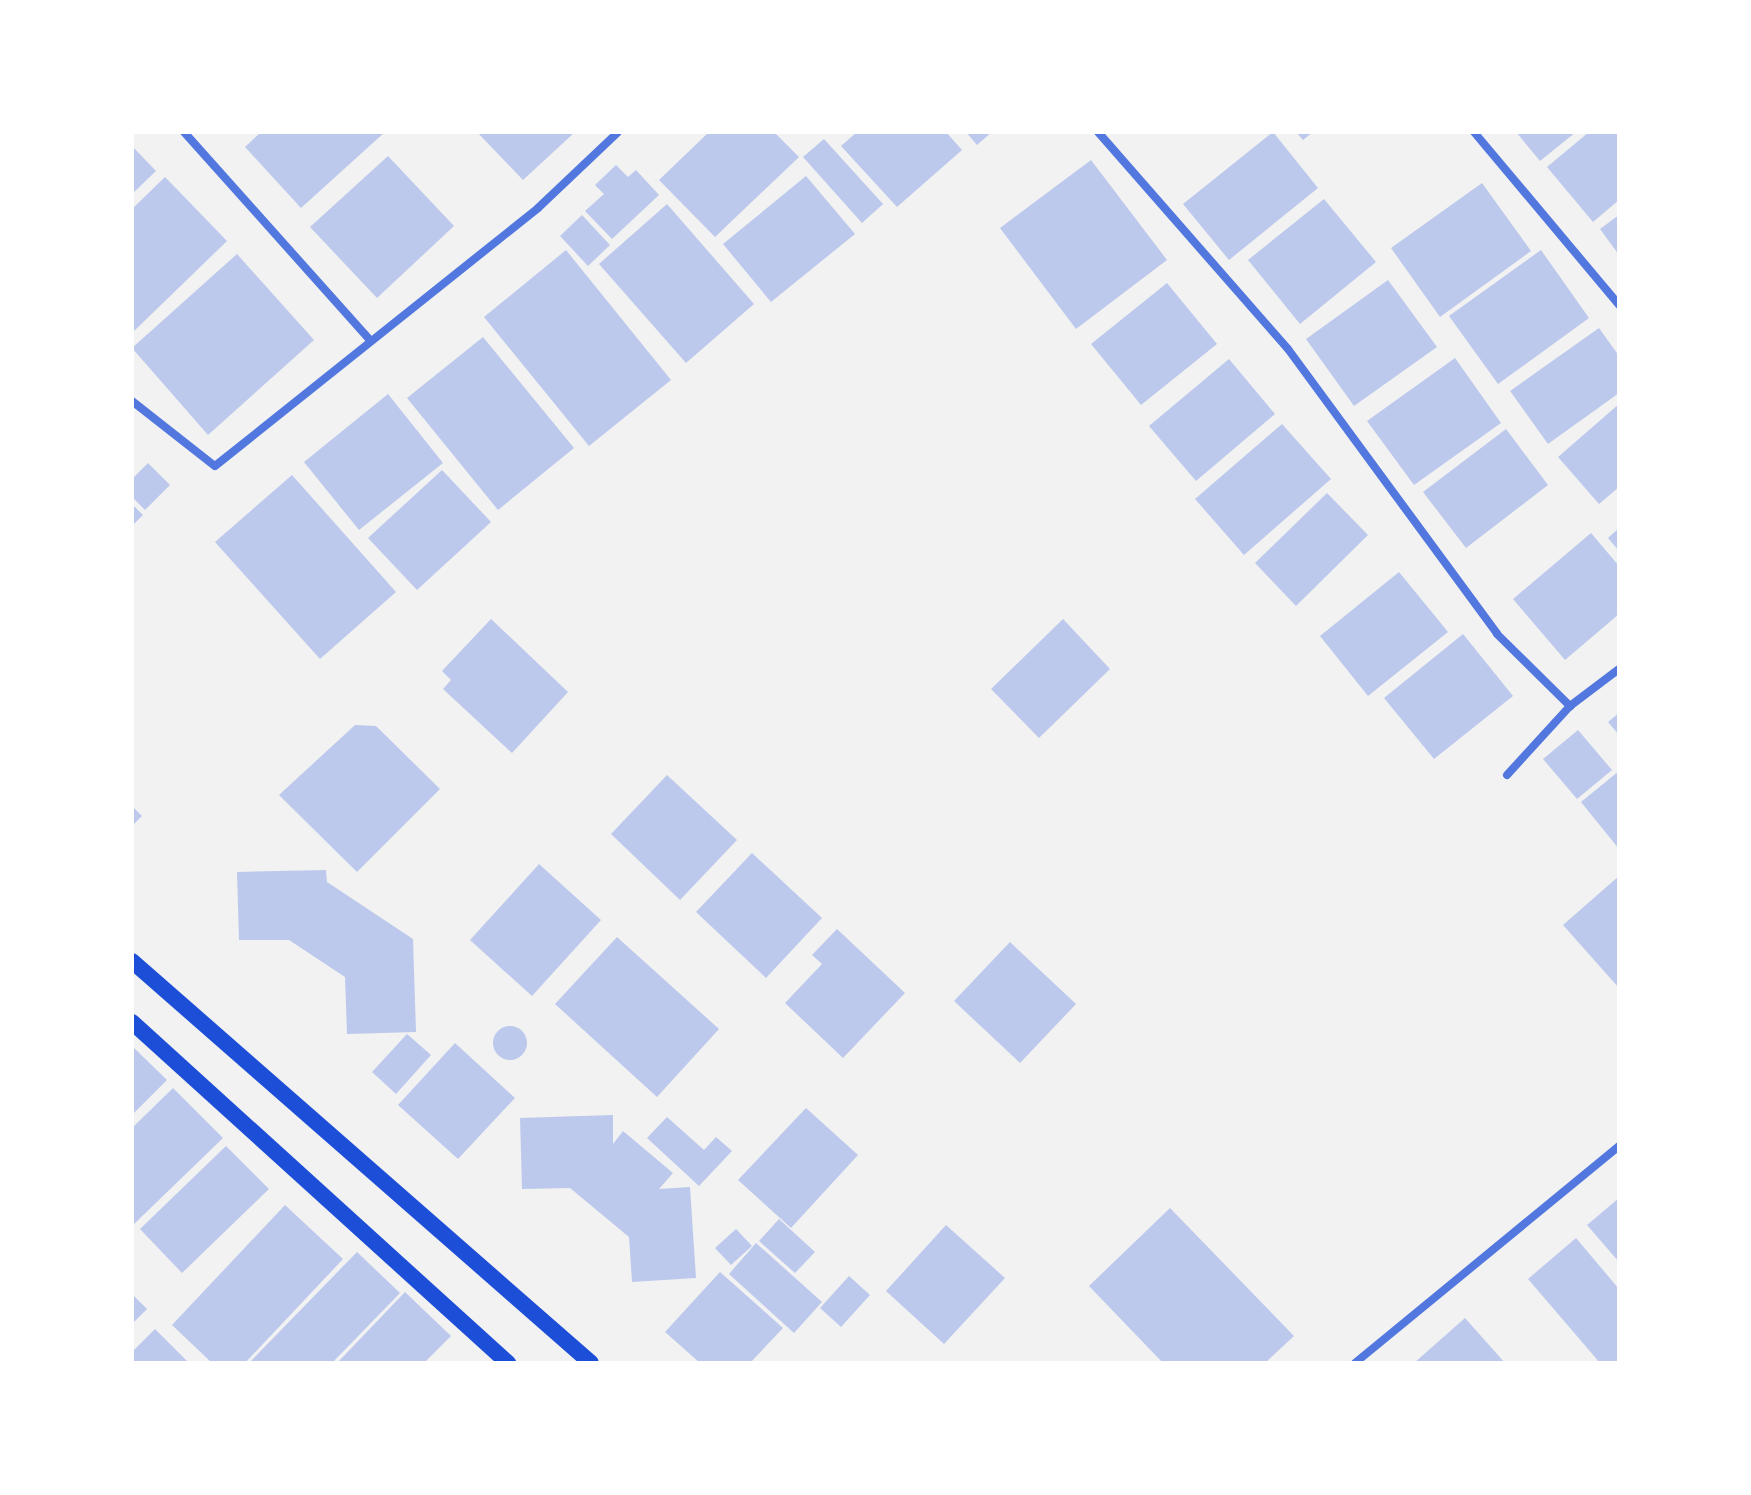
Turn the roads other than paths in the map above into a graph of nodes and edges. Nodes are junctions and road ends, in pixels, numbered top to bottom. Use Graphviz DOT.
graph roads {
  1 [pos="184,132"];
  2 [pos="618,132"];
  3 [pos="1098,132"];
  4 [pos="1474,132"];
  5 [pos="1619,305"];
  6 [pos="370,340"];
  7 [pos="132,401"];
  8 [pos="1619,669"];
  9 [pos="1570,706"];
  10 [pos="1507,775"];
  11 [pos="132,961"];
  12 [pos="132,1022"];
  13 [pos="1619,1146"];
  14 [pos="508,1363"];
  15 [pos="591,1363"];
  16 [pos="1355,1363"];
  1 -- 6 [label="street"];
  2 -- 6 [label="street"];
  3 -- 9 [label="street"];
  4 -- 5 [label="street"];
  6 -- 7 [label="street"];
  8 -- 9 [label="street"];
  9 -- 10 [label="street"];
  11 -- 15 [label="main road"];
  12 -- 14 [label="main road"];
  13 -- 16 [label="street"];
}
